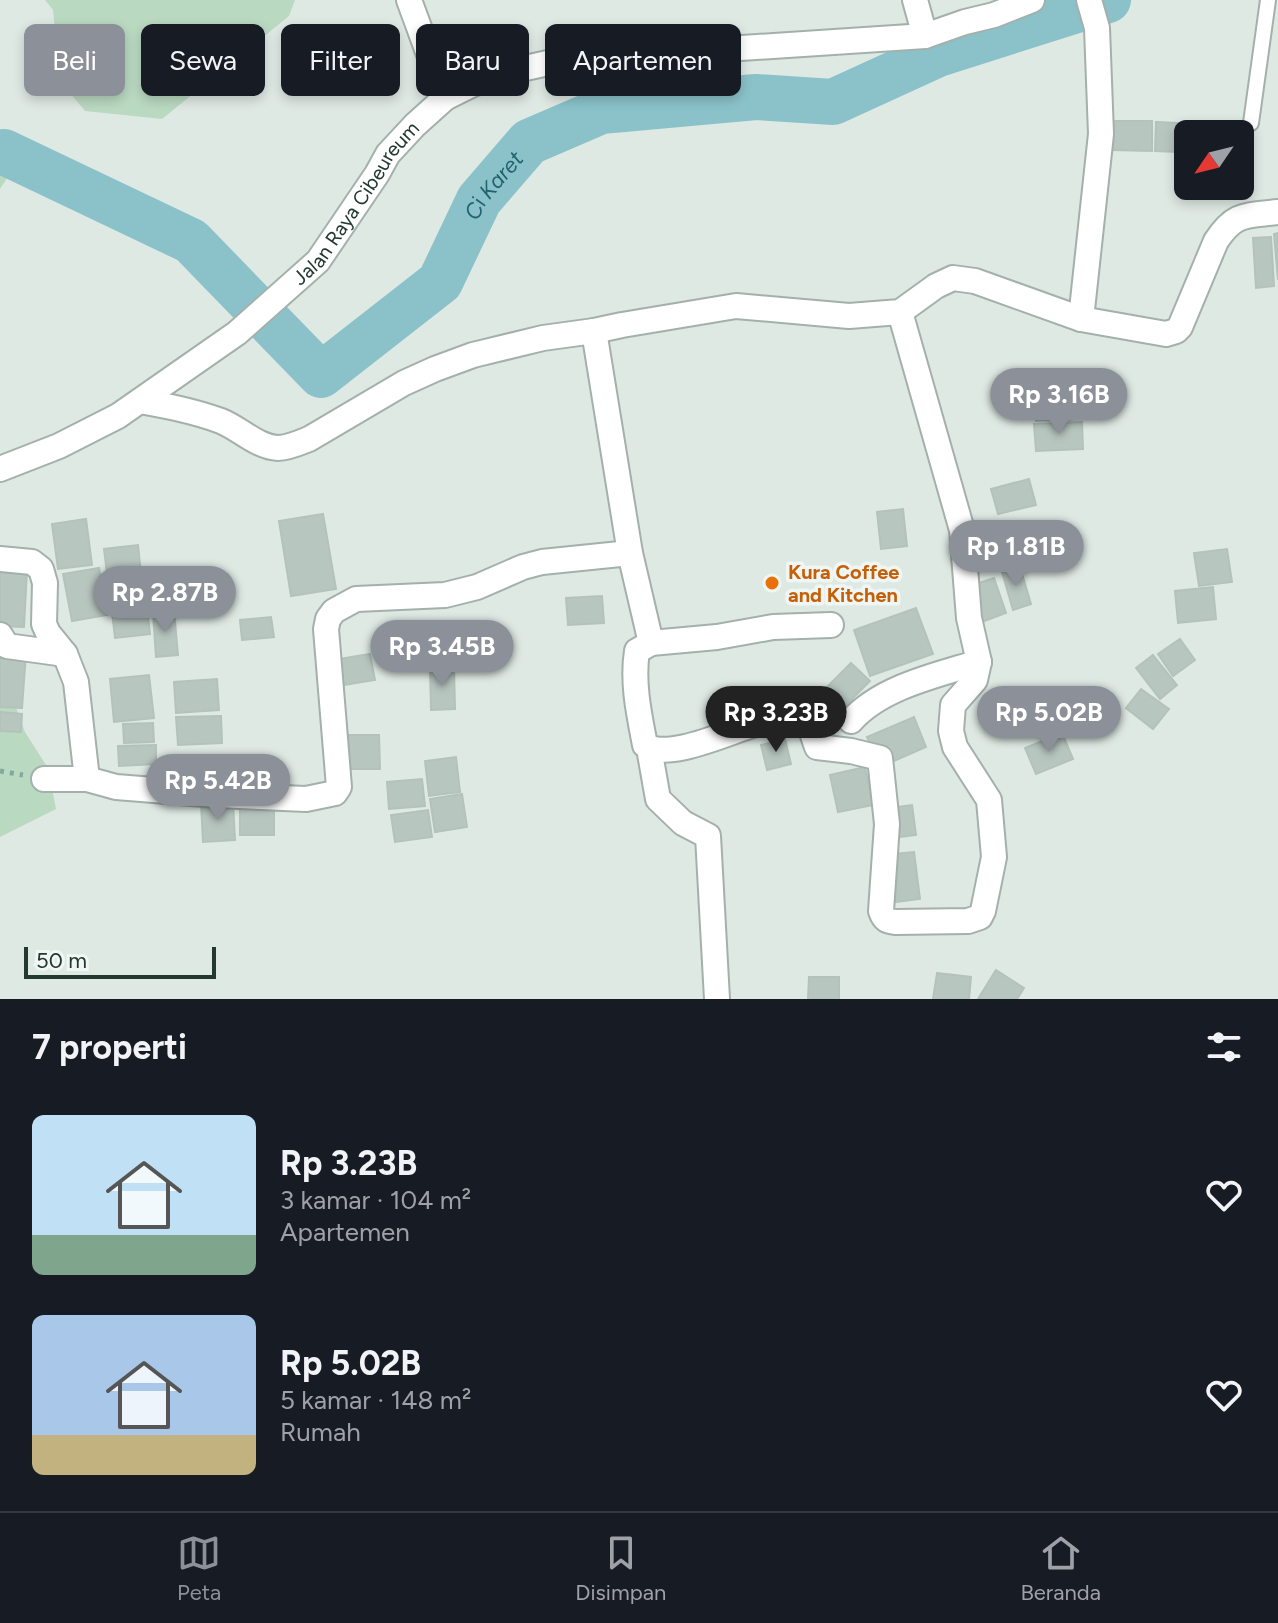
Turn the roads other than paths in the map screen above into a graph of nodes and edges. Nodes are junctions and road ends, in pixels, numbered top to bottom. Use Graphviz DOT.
graph roads {
  1 [pos="409,0"];
  2 [pos="915,0"];
  3 [pos="1032,0"];
  4 [pos="1089,0"];
  5 [pos="1268,0"];
  6 [pos="962,11"];
  7 [pos="925,36"];
  8 [pos="445,98"];
  9 [pos="1251,120"];
  10 [pos="1278,212"];
  11 [pos="900,312"];
  12 [pos="1081,319"];
  13 [pos="594,331"];
  14 [pos="140,401"];
  15 [pos="0,469"];
  16 [pos="630,553"];
  17 [pos="0,559"];
  18 [pos="831,625"];
  19 [pos="0,635"];
  20 [pos="651,643"];
  21 [pos="65,654"];
  22 [pos="979,662"];
  23 [pos="851,721"];
  24 [pos="649,748"];
  25 [pos="44,779"];
  26 [pos="87,779"];
  27 [pos="717,999"];
  1 -- 8 [label="street"];
  2 -- 7 [label="street"];
  3 -- 6 [label="street, Jalan Raya Cibeureum"];
  4 -- 12 [label="street"];
  5 -- 9 [label="lane"];
  6 -- 7 [label="street, Jalan Raya Cibeureum"];
  7 -- 8 [label="street, Jalan Raya Cibeureum"];
  8 -- 14 [label="street, Jalan Raya Cibeureum"];
  10 -- 12 [label="street"];
  11 -- 12 [label="street"];
  11 -- 13 [label="street"];
  11 -- 22 [label="street"];
  13 -- 14 [label="street"];
  13 -- 16 [label="street"];
  14 -- 15 [label="street, Jalan Raya Cibeureum"];
  16 -- 20 [label="street"];
  16 -- 26 [label="street"];
  17 -- 21 [label="street"];
  18 -- 20 [label="street"];
  19 -- 21 [label="street"];
  20 -- 24 [label="street"];
  21 -- 26 [label="street"];
  22 -- 23 [label="street"];
  22 -- 24 [label="street"];
  24 -- 27 [label="street"];
  25 -- 26 [label="street"];
}
